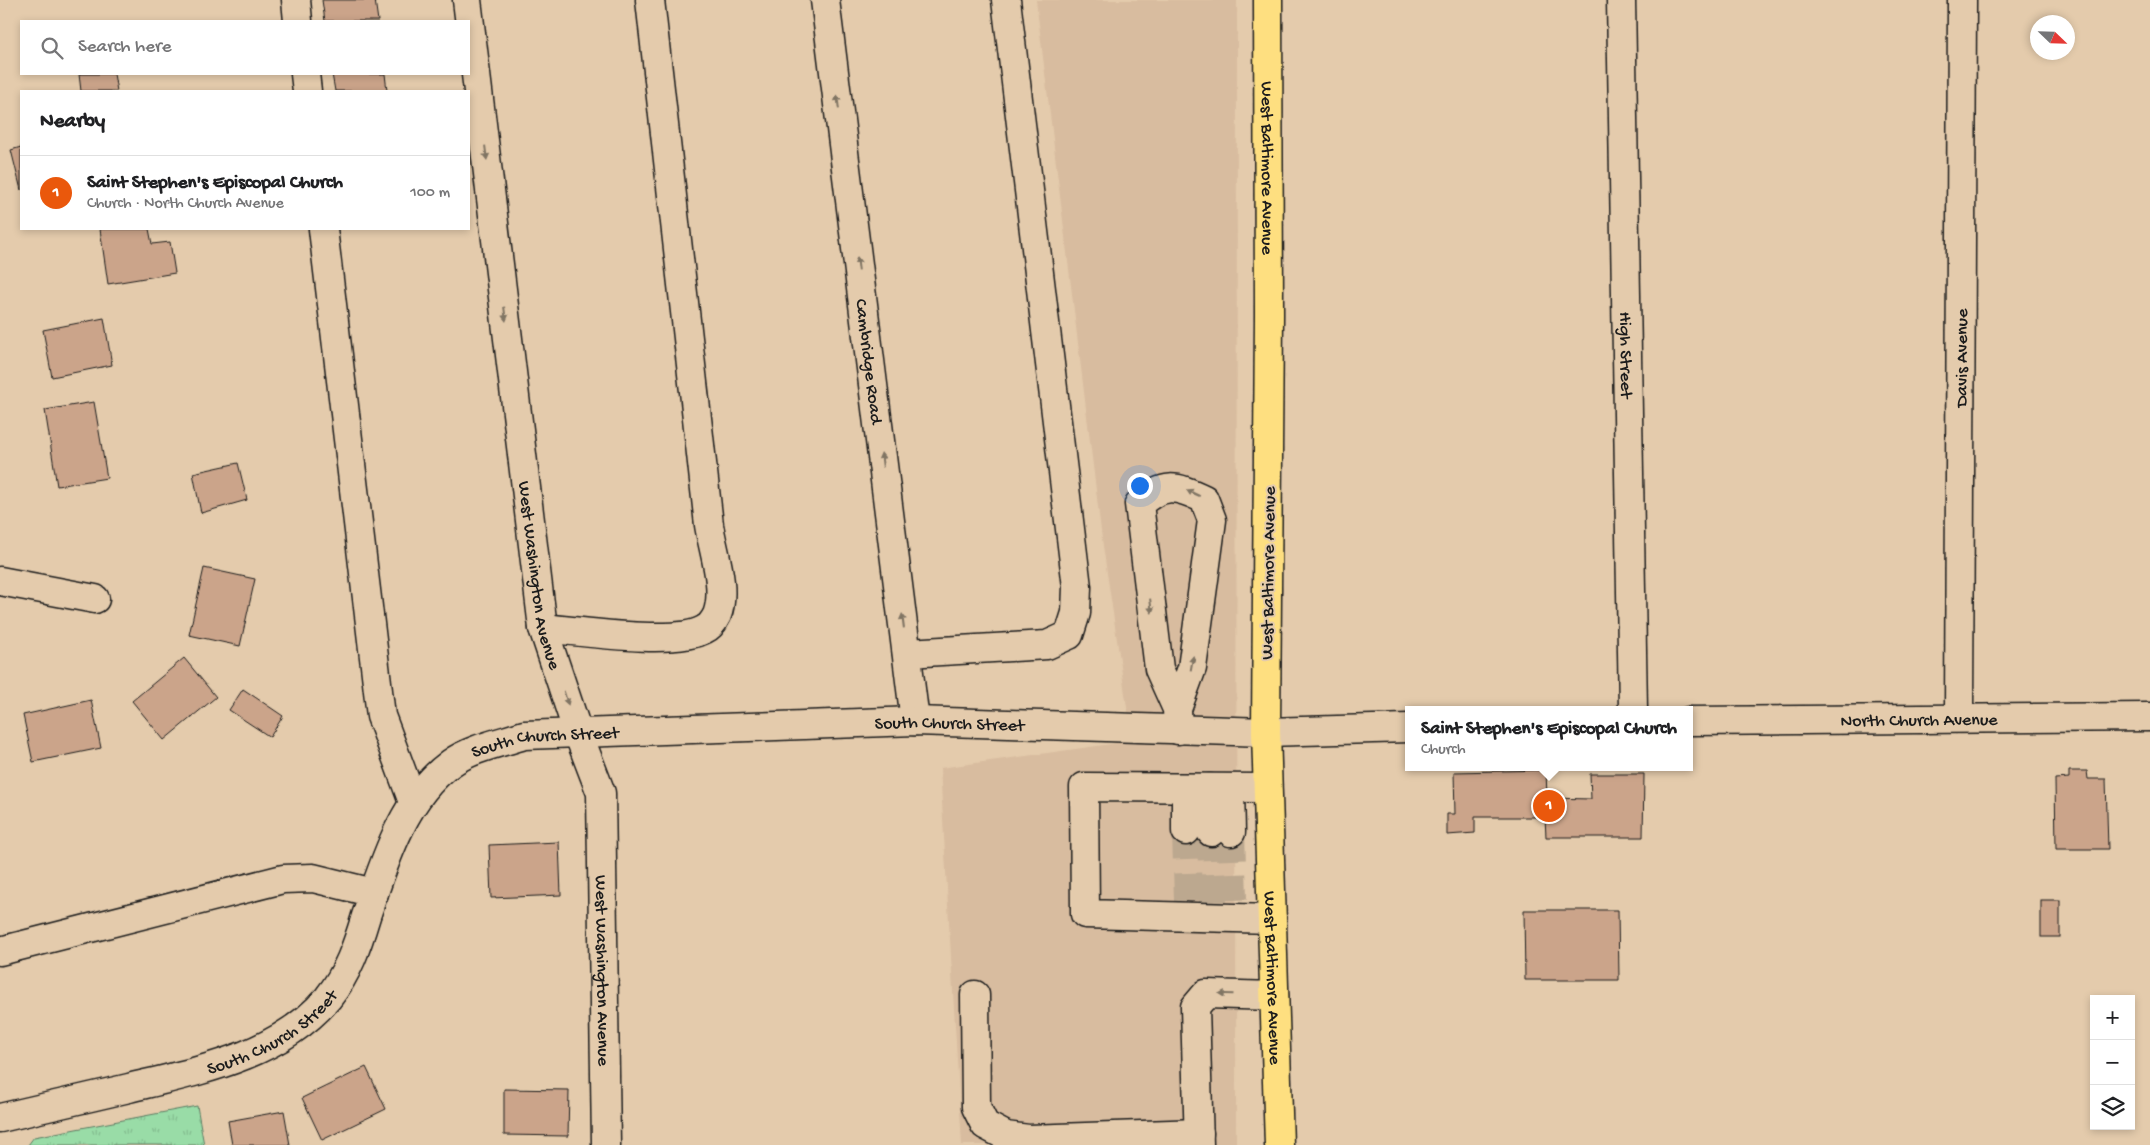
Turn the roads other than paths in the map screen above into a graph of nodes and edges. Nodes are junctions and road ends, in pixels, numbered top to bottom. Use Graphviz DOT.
graph roads {
  1 [pos="296,0"];
  2 [pos="467,0"];
  3 [pos="650,0"];
  4 [pos="825,0"];
  5 [pos="1006,0"];
  6 [pos="1268,0"];
  7 [pos="1621,0"];
  8 [pos="1962,0"];
  9 [pos="298,20"];
  10 [pos="469,20"];
  11 [pos="470,25"];
  12 [pos="305,75"];
  13 [pos="307,90"];
  14 [pos="323,230"];
  15 [pos="0,581"];
  16 [pos="95,599"];
  17 [pos="543,628"];
  18 [pos="907,653"];
  19 [pos="1633,706"];
  20 [pos="1959,717"];
  21 [pos="2150,717"];
  22 [pos="1178,719"];
  23 [pos="915,721"];
  24 [pos="1693,721"];
  25 [pos="1405,728"];
  26 [pos="1266,732"];
  27 [pos="578,733"];
  28 [pos="1208,788"];
  29 [pos="1267,788"];
  30 [pos="413,802"];
  31 [pos="374,893"];
  32 [pos="1272,919"];
  33 [pos="0,951"];
  34 [pos="975,995"];
  35 [pos="1274,996"];
  36 [pos="0,1118"];
  37 [pos="1199,1139"];
  38 [pos="606,1145"];
  39 [pos="1279,1145"];
  1 -- 9 [label="street"];
  2 -- 10 [label="street, West Washington Avenue, one-way"];
  3 -- 17 [label="street"];
  18 -- 4 [label="street, Cambridge Road, one-way"];
  5 -- 18 [label="street"];
  6 -- 26 [label="main road, West Baltimore Avenue"];
  7 -- 19 [label="street, High Street"];
  8 -- 20 [label="street, Davis Avenue"];
  11 -- 17 [label="street, West Washington Avenue, one-way"];
  12 -- 13 [label="street"];
  14 -- 30 [label="street"];
  15 -- 16 [label="street"];
  17 -- 27 [label="street, West Washington Avenue, one-way"];
  18 -- 23 [label="street, Cambridge Road"];
  20 -- 21 [label="street, North Church Avenue"];
  20 -- 24 [label="street, North Church Avenue"];
  22 -- 22 [label="street, one-way"];
  22 -- 23 [label="street, South Church Street"];
  22 -- 26 [label="street, South Church Street"];
  23 -- 27 [label="street, South Church Street"];
  25 -- 26 [label="street"];
  26 -- 29 [label="main road, West Baltimore Avenue"];
  27 -- 30 [label="street, South Church Street"];
  27 -- 38 [label="street, West Washington Avenue"];
  28 -- 28 [label="street"];
  28 -- 29 [label="street"];
  28 -- 32 [label="street"];
  29 -- 32 [label="main road, West Baltimore Avenue"];
  30 -- 31 [label="street, South Church Street"];
  31 -- 33 [label="street"];
  31 -- 36 [label="street, South Church Street"];
  32 -- 35 [label="main road, West Baltimore Avenue"];
  34 -- 37 [label="street"];
  35 -- 37 [label="street, one-way"];
  35 -- 39 [label="main road, West Baltimore Avenue"];
}
